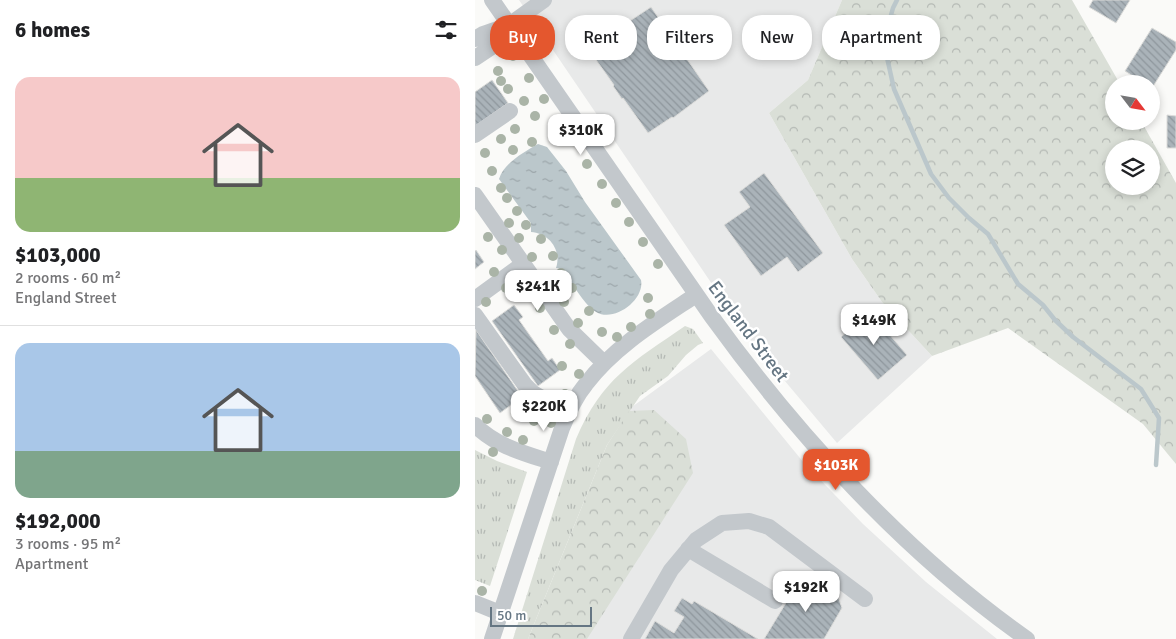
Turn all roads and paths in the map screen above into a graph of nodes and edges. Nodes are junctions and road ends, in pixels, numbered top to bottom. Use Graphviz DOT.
graph roads {
  1 [pos="492,0"];
  2 [pos="545,0"];
  3 [pos="502,15"];
  4 [pos="523,15"];
  5 [pos="490,32"];
  6 [pos="475,39"];
  7 [pos="490,48"];
  8 [pos="475,58"];
  9 [pos="533,60"];
  10 [pos="509,111"];
  11 [pos="475,135"];
  12 [pos="475,196"];
  13 [pos="523,264"];
  14 [pos="696,295"];
  15 [pos="475,299"];
  16 [pos="475,315"];
  17 [pos="604,362"];
  18 [pos="568,413"];
  19 [pos="475,425"];
  20 [pos="551,462"];
  21 [pos="688,549"];
  22 [pos="865,599"];
  23 [pos="775,601"];
  24 [pos="475,603"];
  25 [pos="500,613"];
  26 [pos="491,639"];
  27 [pos="631,639"];
  28 [pos="1027,639"];
  1 -- 3 [label="street, England Street"];
  2 -- 4 [label="street"];
  5 -- 6 [label="street"];
  7 -- 8 [label="street"];
  9 -- 14 [label="street, England Street"];
  10 -- 11 [label="street"];
  12 -- 13 [label="street"];
  13 -- 15 [label="street"];
  13 -- 17 [label="street"];
  14 -- 17 [label="street"];
  14 -- 28 [label="street, England Street"];
  16 -- 18 [label="street"];
  17 -- 18 [label="street"];
  18 -- 20 [label="street"];
  19 -- 20 [label="street"];
  20 -- 25 [label="street"];
  21 -- 22 [label="street"];
  21 -- 23 [label="street"];
  21 -- 27 [label="street"];
  24 -- 25 [label="street"];
  25 -- 26 [label="street"];
}
